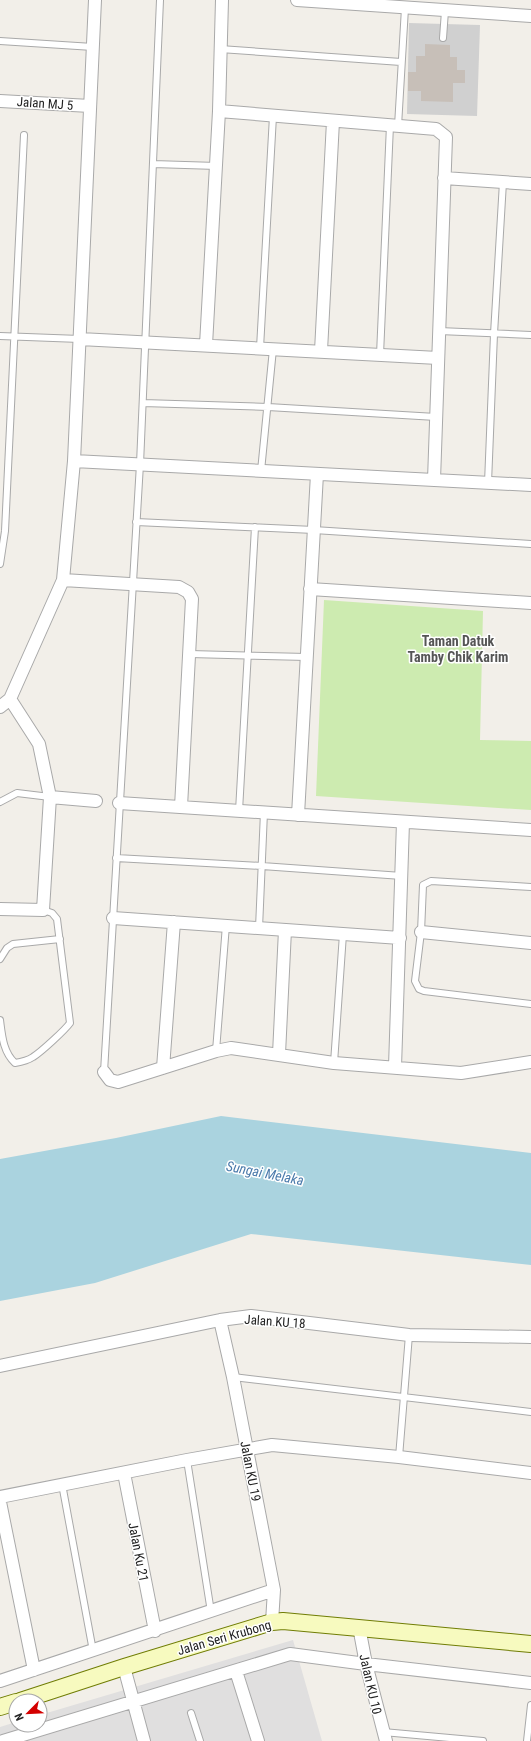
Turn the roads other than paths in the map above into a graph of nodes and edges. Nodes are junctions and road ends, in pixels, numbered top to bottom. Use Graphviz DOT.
graph roads {
  1 [pos="95,0"];
  2 [pos="160,0"];
  3 [pos="222,0"];
  4 [pos="298,0"];
  5 [pos="405,8"];
  6 [pos="445,11"];
  7 [pos="531,16"];
  8 [pos="443,38"];
  9 [pos="0,41"];
  10 [pos="93,46"];
  11 [pos="220,49"];
  12 [pos="401,62"];
  13 [pos="0,101"];
  14 [pos="90,106"];
  15 [pos="219,111"];
  16 [pos="273,116"];
  17 [pos="333,120"];
  18 [pos="394,125"];
  19 [pos="24,135"];
  20 [pos="153,164"];
  21 [pos="217,166"];
  22 [pos="444,178"];
  23 [pos="503,182"];
  24 [pos="531,184"];
  25 [pos="439,331"];
  26 [pos="494,334"];
  27 [pos="0,336"];
  28 [pos="531,336"];
  29 [pos="14,337"];
  30 [pos="80,339"];
  31 [pos="145,342"];
  32 [pos="206,345"];
  33 [pos="260,348"];
  34 [pos="273,349"];
  35 [pos="321,352"];
  36 [pos="380,355"];
  37 [pos="438,358"];
  38 [pos="142,403"];
  39 [pos="268,407"];
  40 [pos="436,417"];
  41 [pos="74,461"];
  42 [pos="140,464"];
  43 [pos="261,471"];
  44 [pos="317,474"];
  45 [pos="434,480"];
  46 [pos="488,483"];
  47 [pos="531,485"];
  48 [pos="136,522"];
  49 [pos="255,527"];
  50 [pos="314,530"];
  51 [pos="531,544"];
  52 [pos="0,564"];
  53 [pos="62,580"];
  54 [pos="133,584"];
  55 [pos="310,589"];
  56 [pos="531,603"];
  57 [pos="190,654"];
  58 [pos="248,655"];
  59 [pos="307,657"];
  60 [pos="10,699"];
  61 [pos="0,707"];
  62 [pos="50,797"];
  63 [pos="96,801"];
  64 [pos="0,802"];
  65 [pos="119,803"];
  66 [pos="181,807"];
  67 [pos="239,811"];
  68 [pos="264,812"];
  69 [pos="298,815"];
  70 [pos="403,822"];
  71 [pos="531,830"];
  72 [pos="116,858"];
  73 [pos="262,866"];
  74 [pos="402,876"];
  75 [pos="531,886"];
  76 [pos="0,909"];
  77 [pos="43,910"];
  78 [pos="113,918"];
  79 [pos="174,922"];
  80 [pos="226,925"];
  81 [pos="259,928"];
  82 [pos="285,930"];
  83 [pos="421,932"];
  84 [pos="343,934"];
  85 [pos="400,938"];
  86 [pos="60,939"];
  87 [pos="531,943"];
  88 [pos="0,959"];
  89 [pos="531,1004"];
  90 [pos="0,1020"];
  91 [pos="216,1051"];
  92 [pos="279,1054"];
  93 [pos="531,1062"];
  94 [pos="334,1063"];
  95 [pos="395,1067"];
  96 [pos="163,1068"];
  97 [pos="104,1072"];
  98 [pos="220,1320"];
  99 [pos="409,1335"];
  100 [pos="531,1337"];
  101 [pos="0,1366"];
  102 [pos="233,1377"];
  103 [pos="404,1396"];
  104 [pos="531,1412"];
  105 [pos="246,1449"];
  106 [pos="399,1457"];
  107 [pos="187,1460"];
  108 [pos="124,1473"];
  109 [pos="531,1473"];
  110 [pos="62,1484"];
  111 [pos="0,1497"];
  112 [pos="0,1502"];
  113 [pos="274,1590"];
  114 [pos="211,1612"];
  115 [pos="272,1622"];
  116 [pos="358,1627"];
  117 [pos="155,1631"];
  118 [pos="531,1644"];
  119 [pos="93,1651"];
  120 [pos="366,1664"];
  121 [pos="124,1667"];
  122 [pos="34,1670"];
  123 [pos="236,1670"];
  124 [pos="0,1681"];
  125 [pos="531,1683"];
  126 [pos="44,1693"];
  127 [pos="133,1701"];
  128 [pos="531,1705"];
  129 [pos="191,1712"];
  130 [pos="384,1736"];
  131 [pos="3,1741"];
  132 [pos="144,1741"];
  133 [pos="200,1741"];
  134 [pos="258,1741"];
  135 [pos="483,1741"];
  136 [pos="527,1741"];
  1 -- 10 [label="street"];
  2 -- 20 [label="lane"];
  3 -- 11 [label="street"];
  4 -- 5 [label="street"];
  5 -- 6 [label="street"];
  5 -- 12 [label="lane"];
  6 -- 7 [label="street"];
  6 -- 8 [label="lane"];
  9 -- 10 [label="lane"];
  10 -- 14 [label="street"];
  11 -- 12 [label="lane"];
  11 -- 15 [label="street"];
  12 -- 18 [label="lane"];
  13 -- 14 [label="street, Jalan MJ 5"];
  14 -- 30 [label="street"];
  15 -- 16 [label="street"];
  15 -- 21 [label="street"];
  16 -- 17 [label="street"];
  16 -- 33 [label="lane"];
  17 -- 18 [label="street"];
  17 -- 35 [label="street"];
  18 -- 22 [label="street"];
  18 -- 36 [label="lane"];
  19 -- 29 [label="lane"];
  20 -- 21 [label="lane"];
  20 -- 31 [label="lane"];
  21 -- 32 [label="street"];
  22 -- 23 [label="street"];
  22 -- 25 [label="street"];
  23 -- 24 [label="street"];
  23 -- 26 [label="lane"];
  25 -- 26 [label="lane"];
  25 -- 37 [label="street"];
  26 -- 28 [label="lane"];
  26 -- 46 [label="lane"];
  27 -- 29 [label="lane"];
  29 -- 30 [label="lane"];
  29 -- 52 [label="lane"];
  30 -- 31 [label="street"];
  30 -- 41 [label="street"];
  31 -- 32 [label="street"];
  31 -- 38 [label="lane"];
  32 -- 33 [label="street"];
  33 -- 34 [label="street"];
  34 -- 35 [label="street"];
  34 -- 39 [label="lane"];
  35 -- 36 [label="street"];
  36 -- 37 [label="street"];
  37 -- 40 [label="street"];
  38 -- 39 [label="lane"];
  38 -- 42 [label="lane"];
  39 -- 40 [label="lane"];
  39 -- 43 [label="lane"];
  40 -- 45 [label="street"];
  41 -- 42 [label="street"];
  41 -- 53 [label="street"];
  42 -- 43 [label="street"];
  42 -- 48 [label="lane"];
  43 -- 44 [label="street"];
  44 -- 45 [label="street"];
  44 -- 50 [label="street"];
  45 -- 46 [label="street"];
  46 -- 47 [label="street"];
  48 -- 49 [label="lane"];
  48 -- 54 [label="lane"];
  49 -- 50 [label="lane"];
  49 -- 58 [label="lane"];
  50 -- 51 [label="lane"];
  50 -- 55 [label="street"];
  53 -- 54 [label="street"];
  53 -- 60 [label="street"];
  54 -- 57 [label="street"];
  54 -- 65 [label="lane"];
  55 -- 56 [label="street"];
  55 -- 59 [label="street"];
  57 -- 58 [label="lane"];
  57 -- 66 [label="street"];
  58 -- 59 [label="lane"];
  58 -- 67 [label="lane"];
  59 -- 69 [label="street"];
  60 -- 61 [label="street"];
  60 -- 62 [label="street"];
  62 -- 63 [label="street"];
  62 -- 64 [label="lane"];
  62 -- 77 [label="street"];
  65 -- 66 [label="street"];
  65 -- 72 [label="lane"];
  66 -- 67 [label="street"];
  67 -- 68 [label="street"];
  68 -- 69 [label="street"];
  68 -- 73 [label="lane"];
  69 -- 70 [label="street"];
  70 -- 71 [label="street"];
  70 -- 74 [label="street"];
  72 -- 73 [label="lane"];
  72 -- 78 [label="lane"];
  73 -- 74 [label="lane"];
  73 -- 81 [label="lane"];
  74 -- 85 [label="street"];
  75 -- 83 [label="lane"];
  76 -- 77 [label="street"];
  77 -- 86 [label="lane"];
  78 -- 79 [label="street"];
  78 -- 97 [label="lane"];
  79 -- 80 [label="street"];
  79 -- 96 [label="street"];
  80 -- 81 [label="street"];
  80 -- 91 [label="lane"];
  81 -- 82 [label="street"];
  82 -- 84 [label="street"];
  82 -- 92 [label="street"];
  83 -- 87 [label="street"];
  83 -- 89 [label="lane"];
  84 -- 85 [label="street"];
  84 -- 94 [label="lane"];
  85 -- 95 [label="street"];
  86 -- 88 [label="lane"];
  86 -- 90 [label="lane"];
  91 -- 92 [label="street"];
  91 -- 96 [label="street"];
  92 -- 94 [label="street"];
  93 -- 95 [label="street"];
  94 -- 95 [label="street"];
  96 -- 97 [label="street"];
  98 -- 99 [label="street, Jalan KU 18"];
  98 -- 101 [label="street, Jalan KU 18"];
  98 -- 102 [label="street, Jalan KU 19"];
  99 -- 100 [label="street, Jalan KU 18"];
  99 -- 103 [label="lane"];
  102 -- 103 [label="lane"];
  102 -- 105 [label="street, Jalan KU 19"];
  103 -- 104 [label="lane"];
  103 -- 106 [label="lane"];
  105 -- 106 [label="street"];
  105 -- 107 [label="street"];
  105 -- 113 [label="street, Jalan KU 19"];
  106 -- 109 [label="street"];
  107 -- 108 [label="street"];
  107 -- 114 [label="lane"];
  108 -- 110 [label="street"];
  108 -- 117 [label="street, Jalan Ku 21"];
  110 -- 111 [label="street"];
  110 -- 119 [label="lane"];
  112 -- 122 [label="street"];
  113 -- 114 [label="street"];
  113 -- 115 [label="street, Jalan KU 19"];
  114 -- 117 [label="street"];
  115 -- 116 [label="street, Jalan Seri Krubong"];
  115 -- 121 [label="street, Jalan Seri Krubong"];
  116 -- 118 [label="street, Jalan Seri Krubong"];
  116 -- 120 [label="street, Jalan KU 10"];
  117 -- 119 [label="street"];
  119 -- 122 [label="street"];
  120 -- 123 [label="street"];
  120 -- 125 [label="street"];
  120 -- 130 [label="street, Jalan KU 10"];
  121 -- 126 [label="street, Jalan Seri Krubong"];
  121 -- 127 [label="street"];
  122 -- 124 [label="street"];
  123 -- 127 [label="street"];
  123 -- 134 [label="street"];
  127 -- 131 [label="street"];
  127 -- 132 [label="street"];
  128 -- 136 [label="lane"];
  129 -- 133 [label="lane"];
  130 -- 135 [label="lane"];
}
